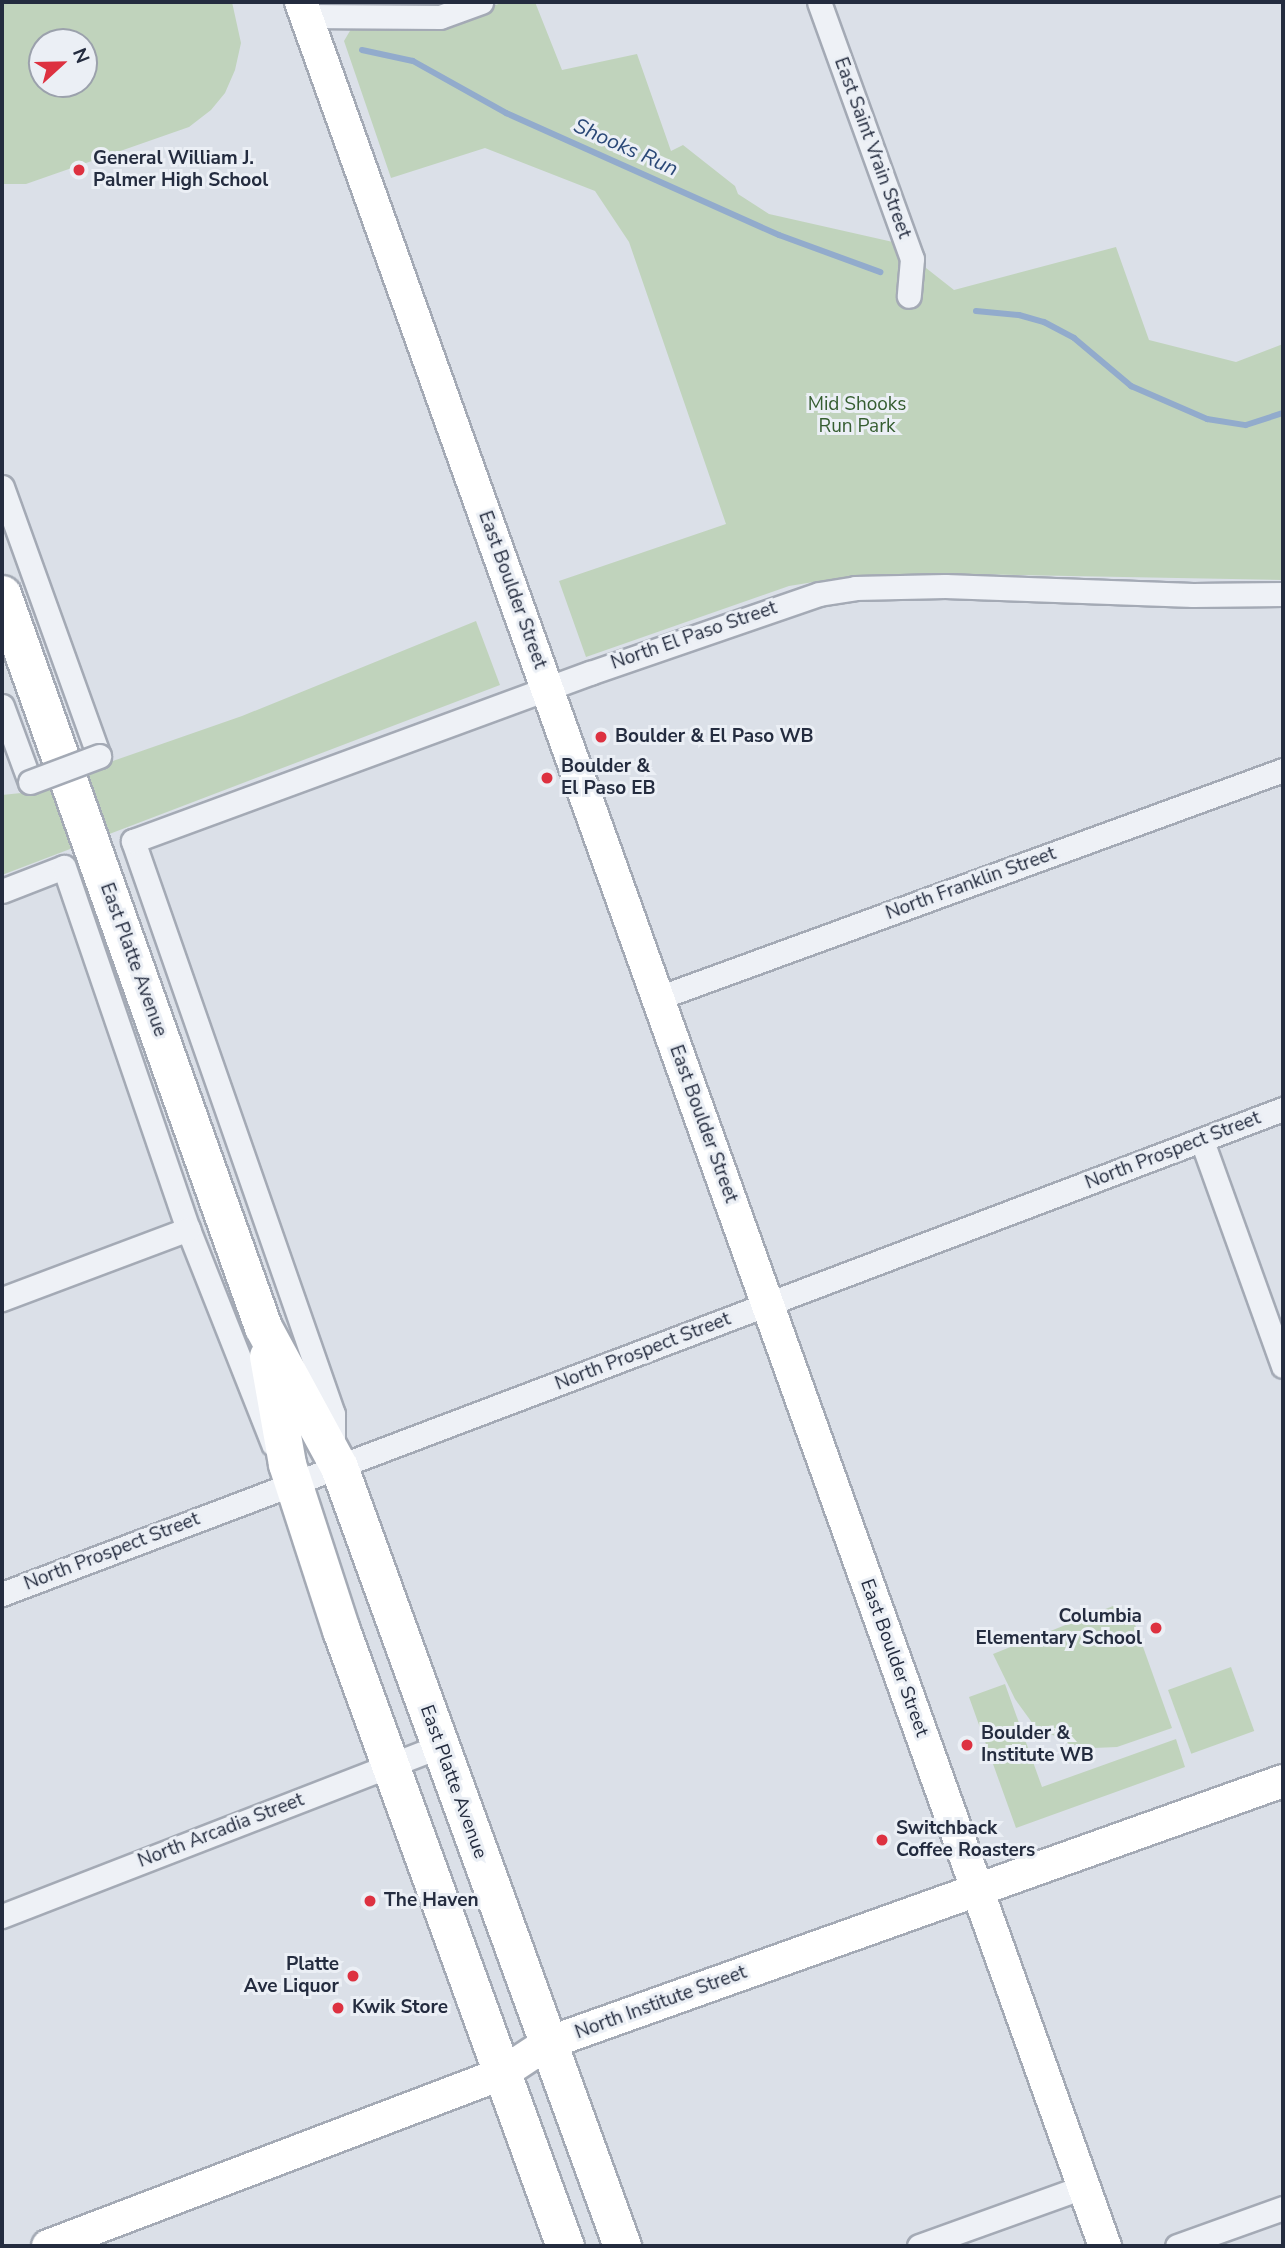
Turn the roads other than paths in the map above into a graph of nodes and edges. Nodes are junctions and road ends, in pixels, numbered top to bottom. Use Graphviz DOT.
graph roads {
  1 [pos="481,2"];
  2 [pos="819,2"];
  3 [pos="304,9"];
  4 [pos="909,296"];
  5 [pos="2,487"];
  6 [pos="2,594"];
  7 [pos="1283,594"];
  8 [pos="548,688"];
  9 [pos="2,706"];
  10 [pos="1283,770"];
  11 [pos="2,891"];
  12 [pos="658,998"];
  13 [pos="1283,1109"];
  14 [pos="1202,1141"];
  15 [pos="188,1229"];
  16 [pos="2,1298"];
  17 [pos="767,1303"];
  18 [pos="263,1327"];
  19 [pos="1283,1366"];
  20 [pos="336,1459"];
  21 [pos="290,1475"];
  22 [pos="2,1594"];
  23 [pos="441,1746"];
  24 [pos="391,1765"];
  25 [pos="1283,1781"];
  26 [pos="977,1889"];
  27 [pos="2,1916"];
  28 [pos="548,2043"];
  29 [pos="501,2074"];
  30 [pos="1083,2187"];
  31 [pos="1283,2208"];
  32 [pos="48,2246"];
  33 [pos="565,2246"];
  34 [pos="622,2246"];
  35 [pos="919,2246"];
  36 [pos="1105,2246"];
  37 [pos="1177,2246"];
  1 -- 3 [label="street"];
  2 -- 4 [label="street, East Saint Vrain Street"];
  3 -- 8 [label="street, East Boulder Street"];
  5 -- 9 [label="street, bridge"];
  6 -- 18 [label="main road, East Platte Avenue"];
  7 -- 8 [label="street, North El Paso Street"];
  8 -- 12 [label="street, East Boulder Street"];
  8 -- 20 [label="street, North El Paso Street"];
  10 -- 12 [label="street, North Franklin Street"];
  11 -- 15 [label="street"];
  12 -- 17 [label="street, East Boulder Street"];
  13 -- 14 [label="street, North Prospect Street"];
  14 -- 17 [label="street, North Prospect Street"];
  14 -- 19 [label="street"];
  15 -- 16 [label="street"];
  15 -- 21 [label="street"];
  17 -- 20 [label="street, North Prospect Street"];
  17 -- 26 [label="street, East Boulder Street"];
  18 -- 20 [label="main road, East Platte Avenue"];
  18 -- 21 [label="main road, East Platte Avenue"];
  20 -- 21 [label="street, North Prospect Street"];
  20 -- 23 [label="main road, East Platte Avenue"];
  21 -- 22 [label="street, North Prospect Street"];
  21 -- 24 [label="main road, East Platte Avenue"];
  23 -- 24 [label="street, North Arcadia Street"];
  23 -- 28 [label="main road, East Platte Avenue"];
  24 -- 27 [label="street, North Arcadia Street"];
  24 -- 29 [label="main road, East Platte Avenue"];
  25 -- 26 [label="street, North Institute Street"];
  26 -- 28 [label="street, North Institute Street"];
  26 -- 30 [label="street, East Boulder Street"];
  28 -- 29 [label="street, North Institute Street"];
  28 -- 34 [label="main road, East Platte Avenue"];
  29 -- 32 [label="street, North Institute Street"];
  29 -- 33 [label="main road, East Platte Avenue"];
  30 -- 35 [label="street"];
  30 -- 36 [label="street, East Boulder Street"];
  31 -- 37 [label="street"];
}
